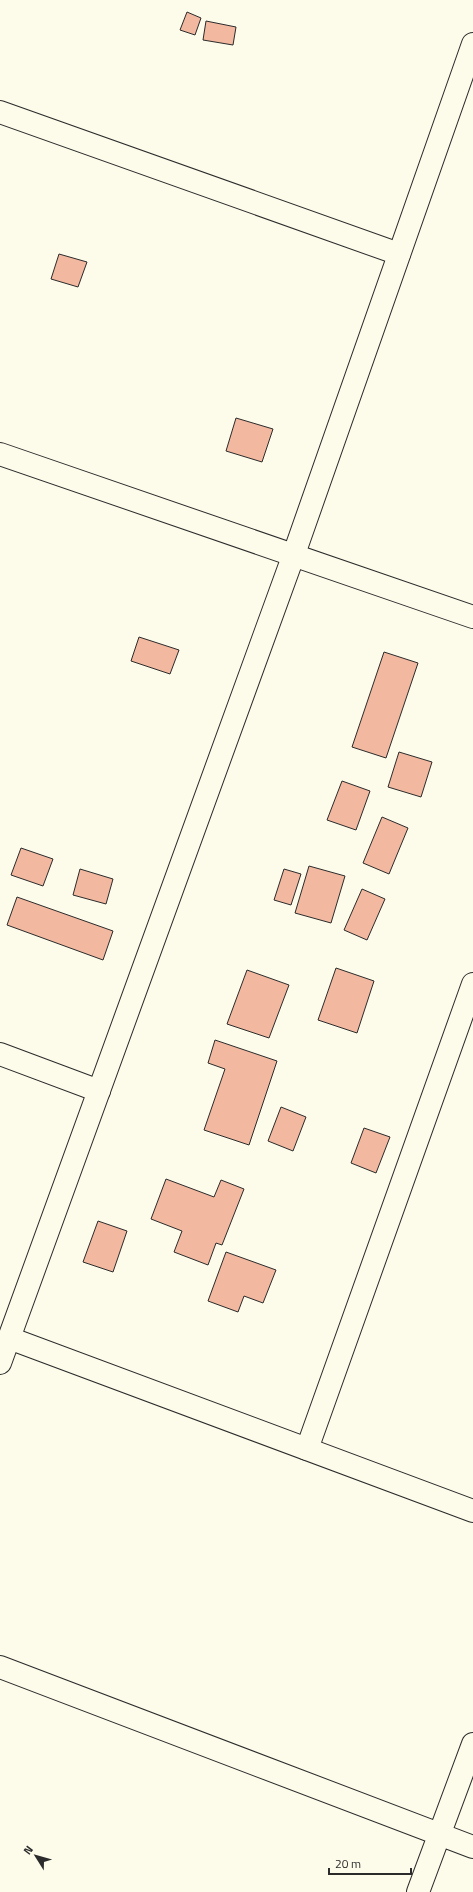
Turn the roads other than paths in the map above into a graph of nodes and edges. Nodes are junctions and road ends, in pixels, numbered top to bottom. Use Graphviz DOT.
graph roads {
  1 [pos="473,44"];
  2 [pos="0,112"];
  3 [pos="399,254"];
  4 [pos="0,454"];
  5 [pos="294,554"];
  6 [pos="473,617"];
  7 [pos="473,984"];
  8 [pos="0,1054"];
  9 [pos="99,1090"];
  10 [pos="9,1338"];
  11 [pos="0,1363"];
  12 [pos="307,1449"];
  13 [pos="473,1511"];
  14 [pos="0,1667"];
  15 [pos="473,1744"];
  16 [pos="439,1835"];
  17 [pos="473,1847"];
  18 [pos="418,1892"];
  1 -- 3 [label="street"];
  2 -- 3 [label="street"];
  3 -- 5 [label="street"];
  4 -- 5 [label="street"];
  5 -- 6 [label="street"];
  5 -- 9 [label="street"];
  7 -- 12 [label="street"];
  8 -- 9 [label="street"];
  9 -- 10 [label="street"];
  10 -- 11 [label="street"];
  10 -- 12 [label="street"];
  12 -- 13 [label="street"];
  14 -- 16 [label="street"];
  15 -- 16 [label="street"];
  16 -- 17 [label="street"];
  16 -- 18 [label="street"];
}
